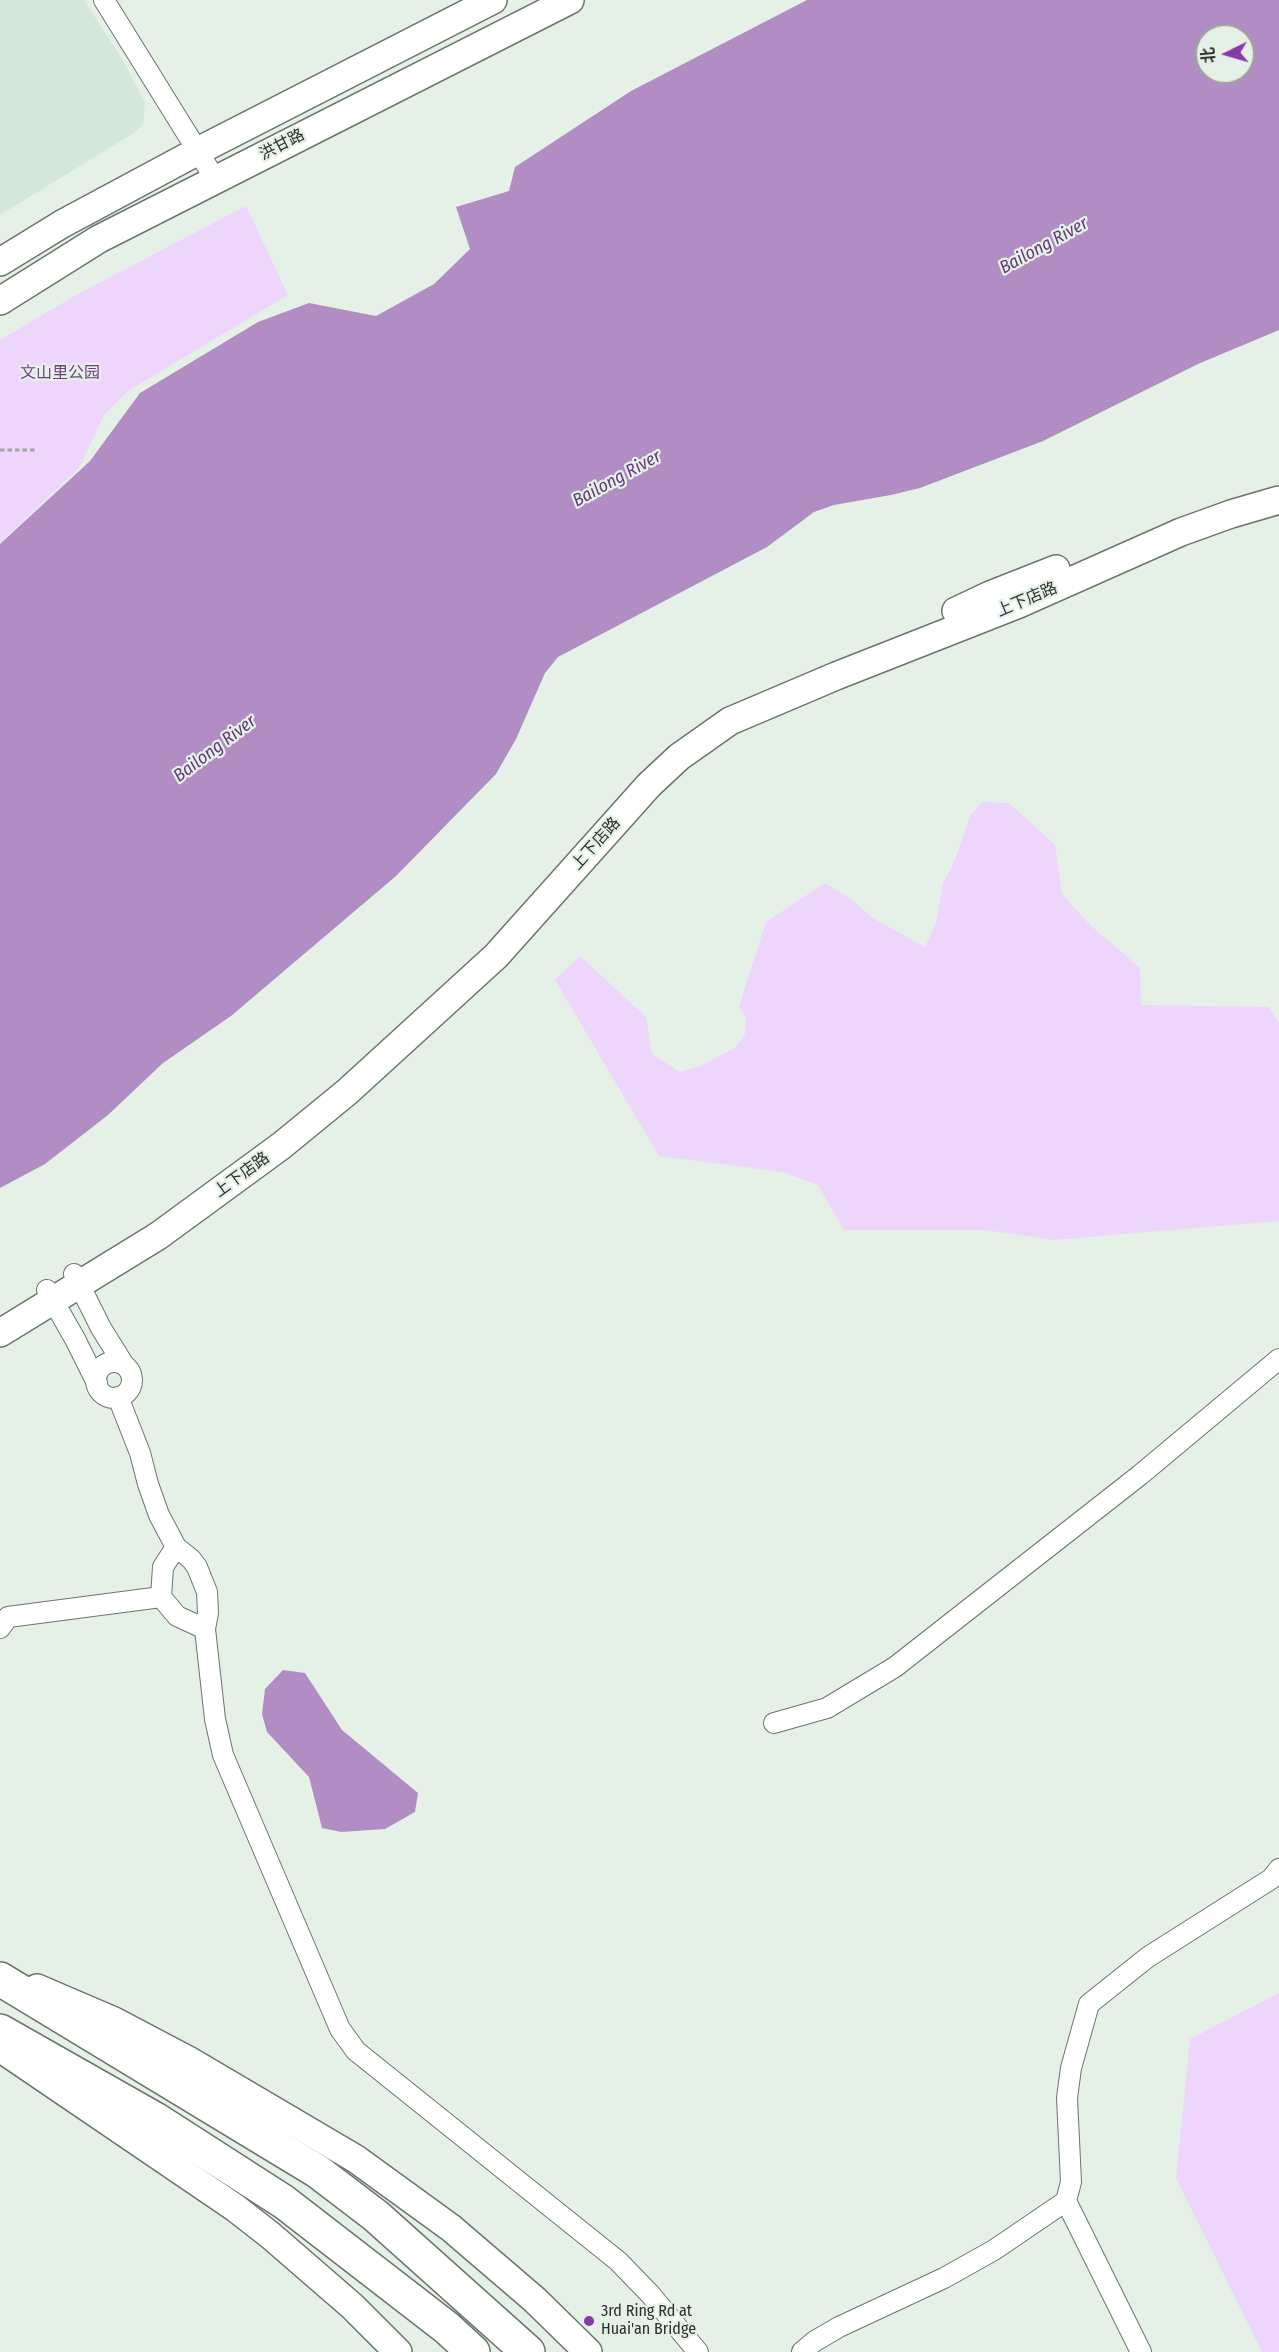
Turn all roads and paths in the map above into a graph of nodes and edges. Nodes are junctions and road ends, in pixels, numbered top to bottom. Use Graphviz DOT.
graph roads {
  1 [pos="104,0"];
  2 [pos="493,0"];
  3 [pos="570,0"];
  4 [pos="198,151"];
  5 [pos="215,179"];
  6 [pos="0,262"];
  7 [pos="0,301"];
  8 [pos="0,450"];
  9 [pos="37,450"];
  10 [pos="1279,486"];
  11 [pos="1279,500"];
  12 [pos="77,1279"];
  13 [pos="50,1295"];
  14 [pos="0,1317"];
  15 [pos="0,1333"];
  16 [pos="1279,1359"];
  17 [pos="124,1365"];
  18 [pos="97,1383"];
  19 [pos="118,1397"];
  20 [pos="176,1547"];
  21 [pos="161,1597"];
  22 [pos="0,1628"];
  23 [pos="206,1629"];
  24 [pos="774,1723"];
  25 [pos="1279,1869"];
  26 [pos="0,1972"];
  27 [pos="0,1978"];
  28 [pos="0,2031"];
  29 [pos="0,2048"];
  30 [pos="1066,2201"];
  31 [pos="398,2352"];
  32 [pos="473,2352"];
  33 [pos="528,2352"];
  34 [pos="588,2352"];
  35 [pos="698,2352"];
  36 [pos="802,2352"];
  37 [pos="1141,2352"];
  1 -- 4 [label="street"];
  2 -- 4 [label="main road, 洪甘路"];
  3 -- 5 [label="main road, 洪甘路"];
  4 -- 5 [label="street"];
  4 -- 6 [label="main road, 洪甘路"];
  5 -- 7 [label="main road, 洪甘路"];
  8 -- 9 [label="path"];
  10 -- 12 [label="main road, 上下店路"];
  11 -- 12 [label="main road, 上下店路"];
  12 -- 13 [label="main road, 上下店路"];
  12 -- 17 [label="street"];
  13 -- 14 [label="main road, 上下店路"];
  13 -- 15 [label="main road, 上下店路"];
  13 -- 18 [label="street"];
  16 -- 24 [label="street"];
  17 -- 18 [label="street"];
  17 -- 19 [label="street"];
  18 -- 19 [label="street"];
  19 -- 20 [label="street"];
  20 -- 21 [label="street"];
  20 -- 23 [label="street"];
  21 -- 22 [label="street"];
  21 -- 23 [label="street"];
  23 -- 35 [label="street"];
  25 -- 30 [label="street"];
  26 -- 34 [label="main road"];
  27 -- 33 [label="highway"];
  28 -- 32 [label="highway"];
  29 -- 31 [label="main road"];
  30 -- 36 [label="street"];
  30 -- 37 [label="street"];
}
